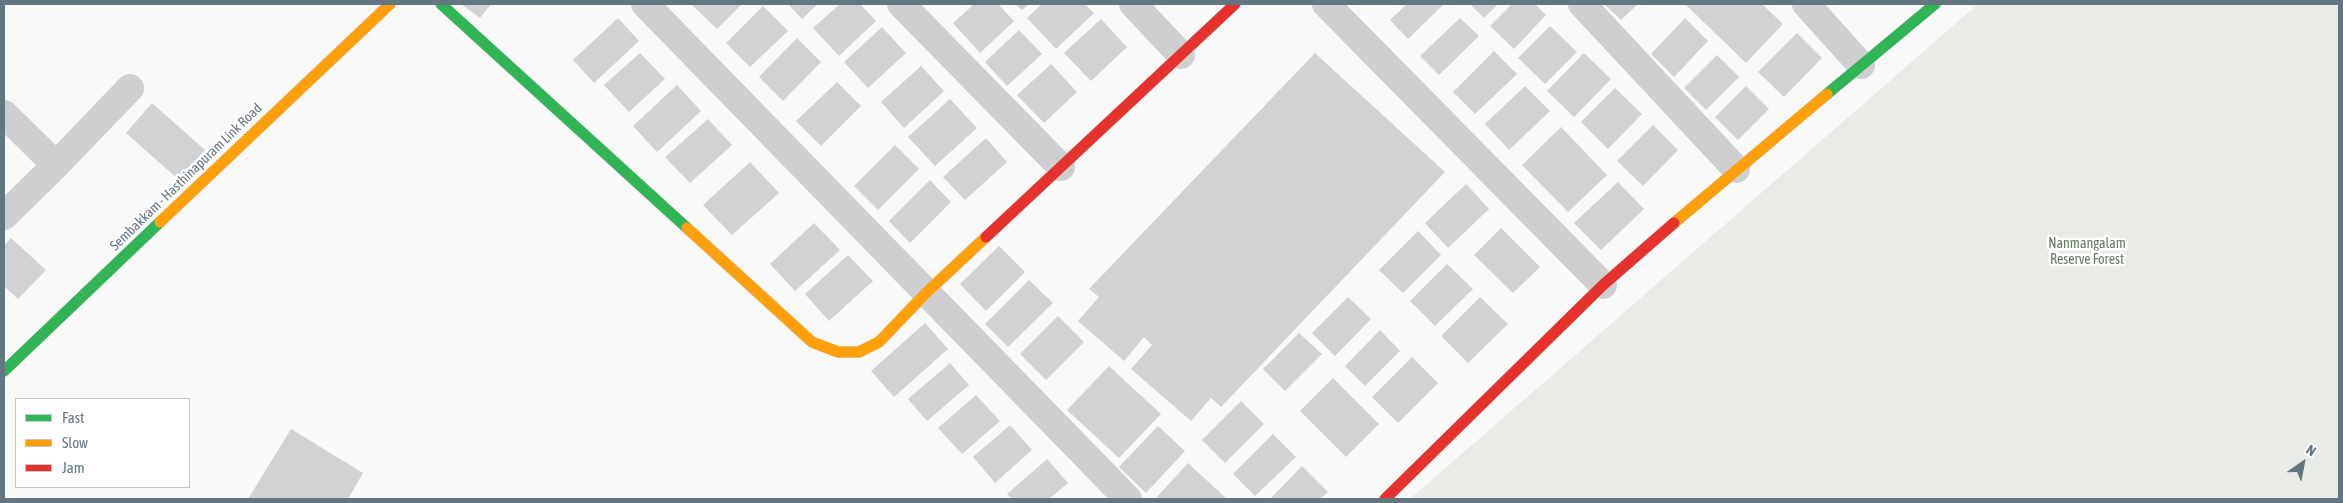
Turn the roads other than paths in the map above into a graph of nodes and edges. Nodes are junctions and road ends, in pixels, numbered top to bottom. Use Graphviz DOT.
graph roads {
  1 [pos="390,4"];
  2 [pos="441,4"];
  3 [pos="645,4"];
  4 [pos="901,4"];
  5 [pos="1133,4"];
  6 [pos="1235,4"];
  7 [pos="1326,4"];
  8 [pos="1582,4"];
  9 [pos="1806,4"];
  10 [pos="1935,4"];
  11 [pos="1180,55"];
  12 [pos="1861,65"];
  13 [pos="130,88"];
  14 [pos="4,114"];
  15 [pos="56,165"];
  16 [pos="1061,167"];
  17 [pos="1736,169"];
  18 [pos="4,216"];
  19 [pos="1603,285"];
  20 [pos="926,293"];
  21 [pos="4,371"];
  22 [pos="1128,499"];
  23 [pos="1385,499"];
  1 -- 21 [label="street, Sembakkam - Hasthinapuram Link Road"];
  2 -- 20 [label="street"];
  3 -- 20 [label="street"];
  4 -- 16 [label="street"];
  5 -- 11 [label="street"];
  6 -- 11 [label="street"];
  7 -- 19 [label="street"];
  8 -- 17 [label="street"];
  9 -- 12 [label="street"];
  10 -- 12 [label="street"];
  11 -- 16 [label="street"];
  12 -- 17 [label="street"];
  13 -- 15 [label="street"];
  14 -- 15 [label="street"];
  15 -- 18 [label="street"];
  16 -- 20 [label="street"];
  17 -- 19 [label="street"];
  19 -- 23 [label="street"];
  20 -- 22 [label="street"];
}
